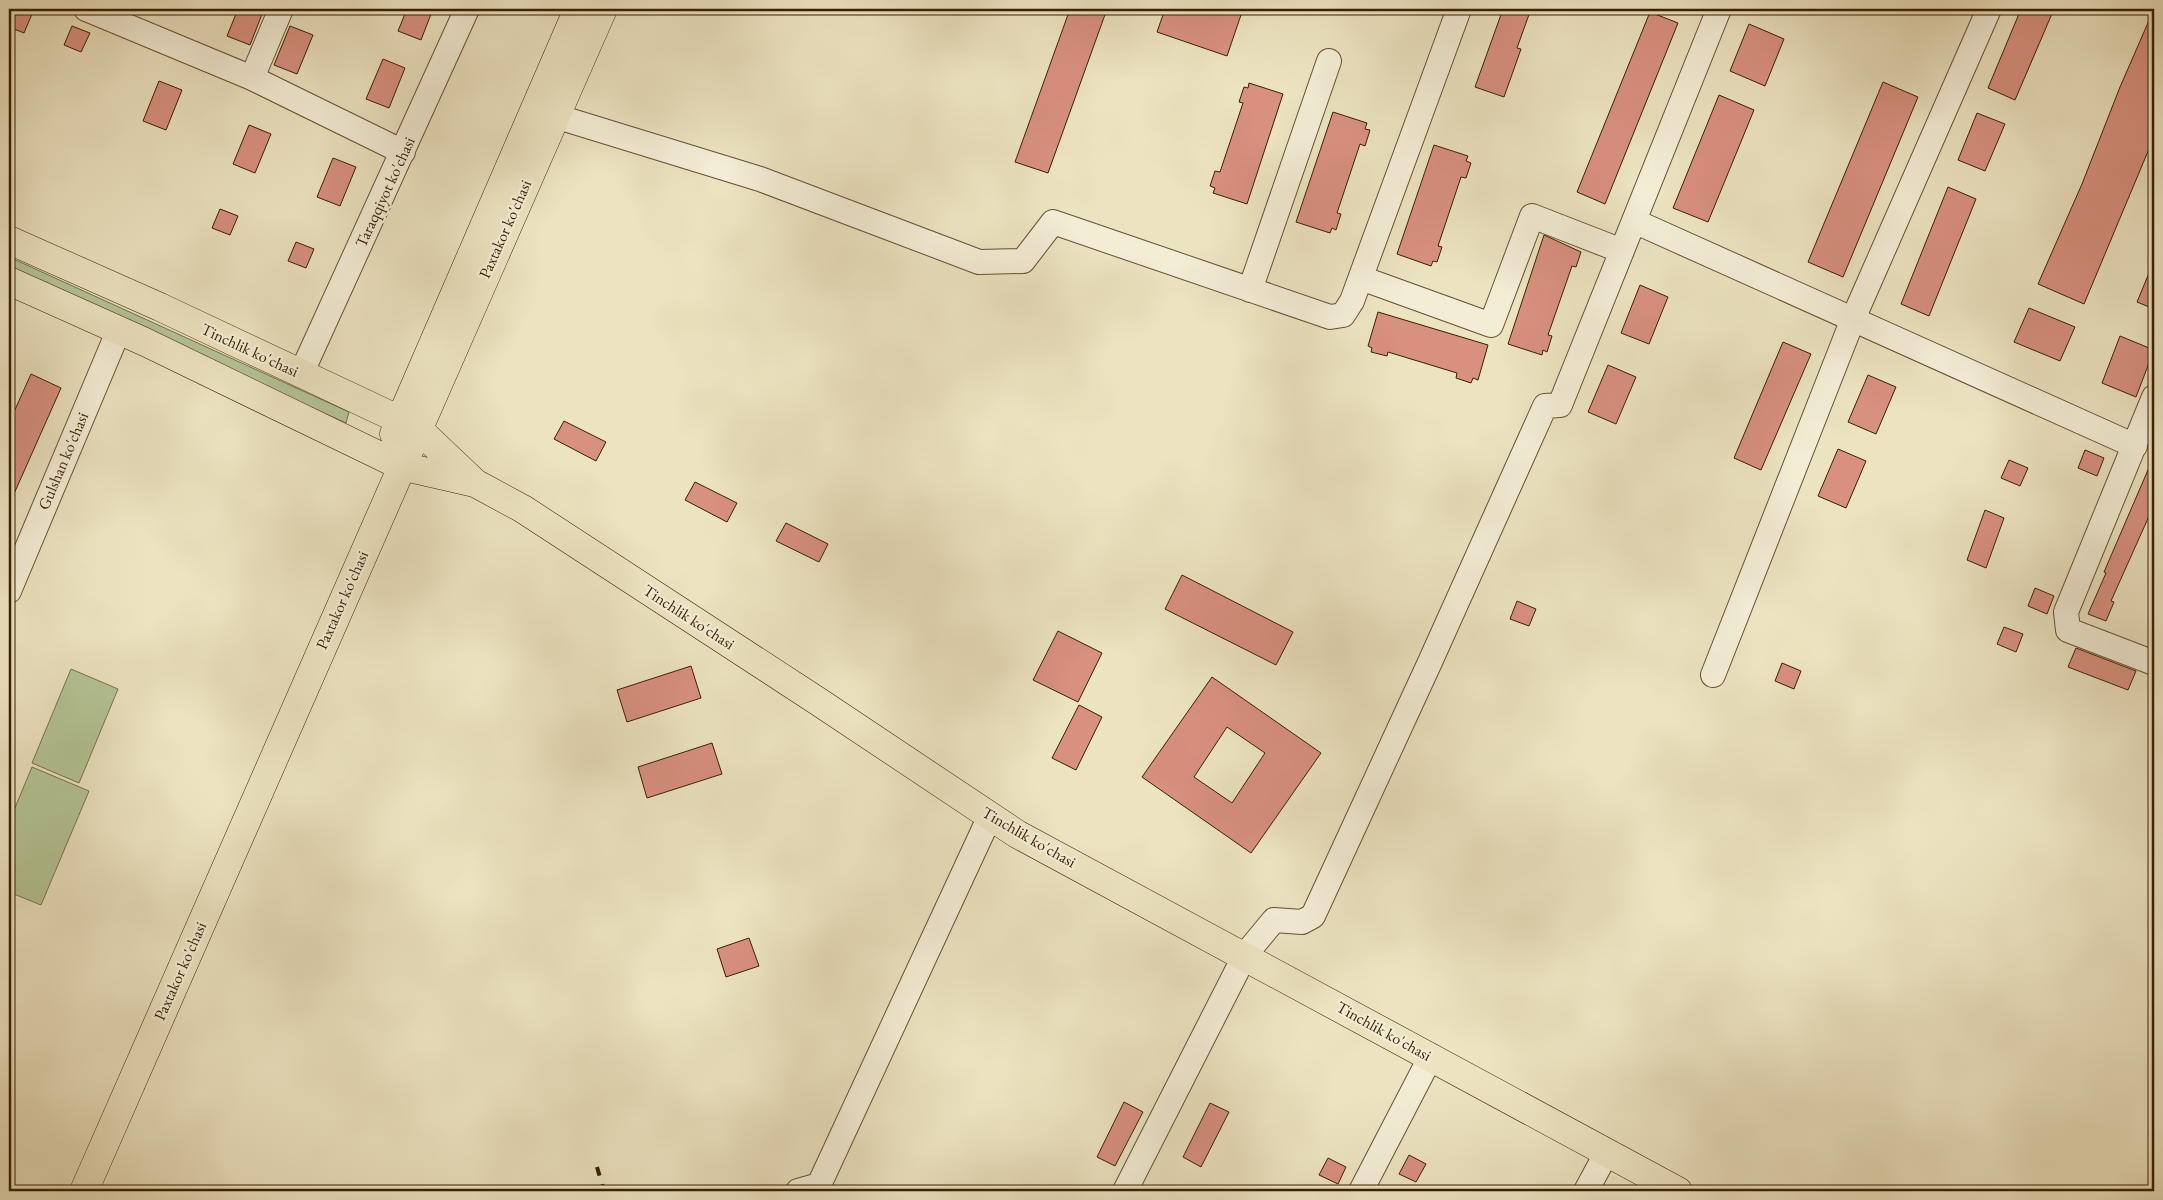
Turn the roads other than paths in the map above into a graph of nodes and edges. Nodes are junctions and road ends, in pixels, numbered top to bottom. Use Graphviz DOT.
graph roads {
  1 [pos="86,9"];
  2 [pos="281,9"];
  3 [pos="467,9"];
  4 [pos="578,9"];
  5 [pos="602,9"];
  6 [pos="1459,9"];
  7 [pos="1719,9"];
  8 [pos="1989,9"];
  9 [pos="113,14"];
  10 [pos="1329,61"];
  11 [pos="252,78"];
  12 [pos="555,116"];
  13 [pos="403,152"];
  14 [pos="1634,221"];
  15 [pos="9,240"];
  16 [pos="1622,250"];
  17 [pos="1361,278"];
  18 [pos="9,281"];
  19 [pos="1250,290"];
  20 [pos="1853,319"];
  21 [pos="118,332"];
  22 [pos="301,374"];
  23 [pos="2154,397"];
  24 [pos="408,424"];
  25 [pos="2135,446"];
  26 [pos="392,462"];
  27 [pos="475,483"];
  28 [pos="9,591"];
  29 [pos="2154,663"];
  30 [pos="1713,675"];
  31 [pos="990,816"];
  32 [pos="1245,955"];
  33 [pos="1431,1056"];
  34 [pos="1607,1152"];
  35 [pos="64,1191"];
  36 [pos="84,1191"];
  37 [pos="798,1191"];
  38 [pos="1125,1191"];
  39 [pos="1361,1191"];
  40 [pos="1586,1191"];
  41 [pos="1678,1191"];
  1 -- 9 [label="street"];
  2 -- 11 [label="street"];
  3 -- 13 [label="street, Taraqqiyot ko'chasi"];
  4 -- 24 [label="main road, Paxtakor ko'chasi"];
  5 -- 12 [label="main road, Paxtakor ko'chasi"];
  6 -- 17 [label="street"];
  7 -- 14 [label="street"];
  8 -- 20 [label="street"];
  9 -- 11 [label="street"];
  10 -- 19 [label="street"];
  11 -- 13 [label="street"];
  12 -- 19 [label="street"];
  12 -- 24 [label="main road, Paxtakor ko'chasi"];
  13 -- 22 [label="street, Taraqqiyot ko'chasi"];
  14 -- 16 [label="street"];
  14 -- 20 [label="street"];
  15 -- 22 [label="main road, Tinchlik ko'chasi"];
  16 -- 17 [label="street"];
  16 -- 32 [label="street"];
  17 -- 19 [label="street"];
  18 -- 21 [label="main road, Tinchlik ko'chasi"];
  20 -- 25 [label="street"];
  20 -- 30 [label="street"];
  21 -- 26 [label="main road, Tinchlik ko'chasi"];
  21 -- 28 [label="street, Gulshan ko'chasi"];
  22 -- 24 [label="main road, Tinchlik ko'chasi"];
  23 -- 25 [label="street"];
  24 -- 26 [label="main road, Paxtakor ko'chasi"];
  24 -- 27 [label="main road, Tinchlik ko'chasi"];
  25 -- 29 [label="street"];
  26 -- 27 [label="main road, Tinchlik ko'chasi"];
  26 -- 35 [label="main road, Paxtakor ko'chasi"];
  26 -- 36 [label="main road, Paxtakor ko'chasi"];
  27 -- 31 [label="main road, Tinchlik ko'chasi"];
  31 -- 32 [label="main road, Tinchlik ko'chasi"];
  31 -- 37 [label="street"];
  32 -- 33 [label="main road, Tinchlik ko'chasi"];
  32 -- 38 [label="street"];
  33 -- 34 [label="main road, Tinchlik ko'chasi"];
  33 -- 39 [label="street"];
  34 -- 40 [label="street"];
  34 -- 41 [label="main road, Tinchlik ko'chasi"];
}
